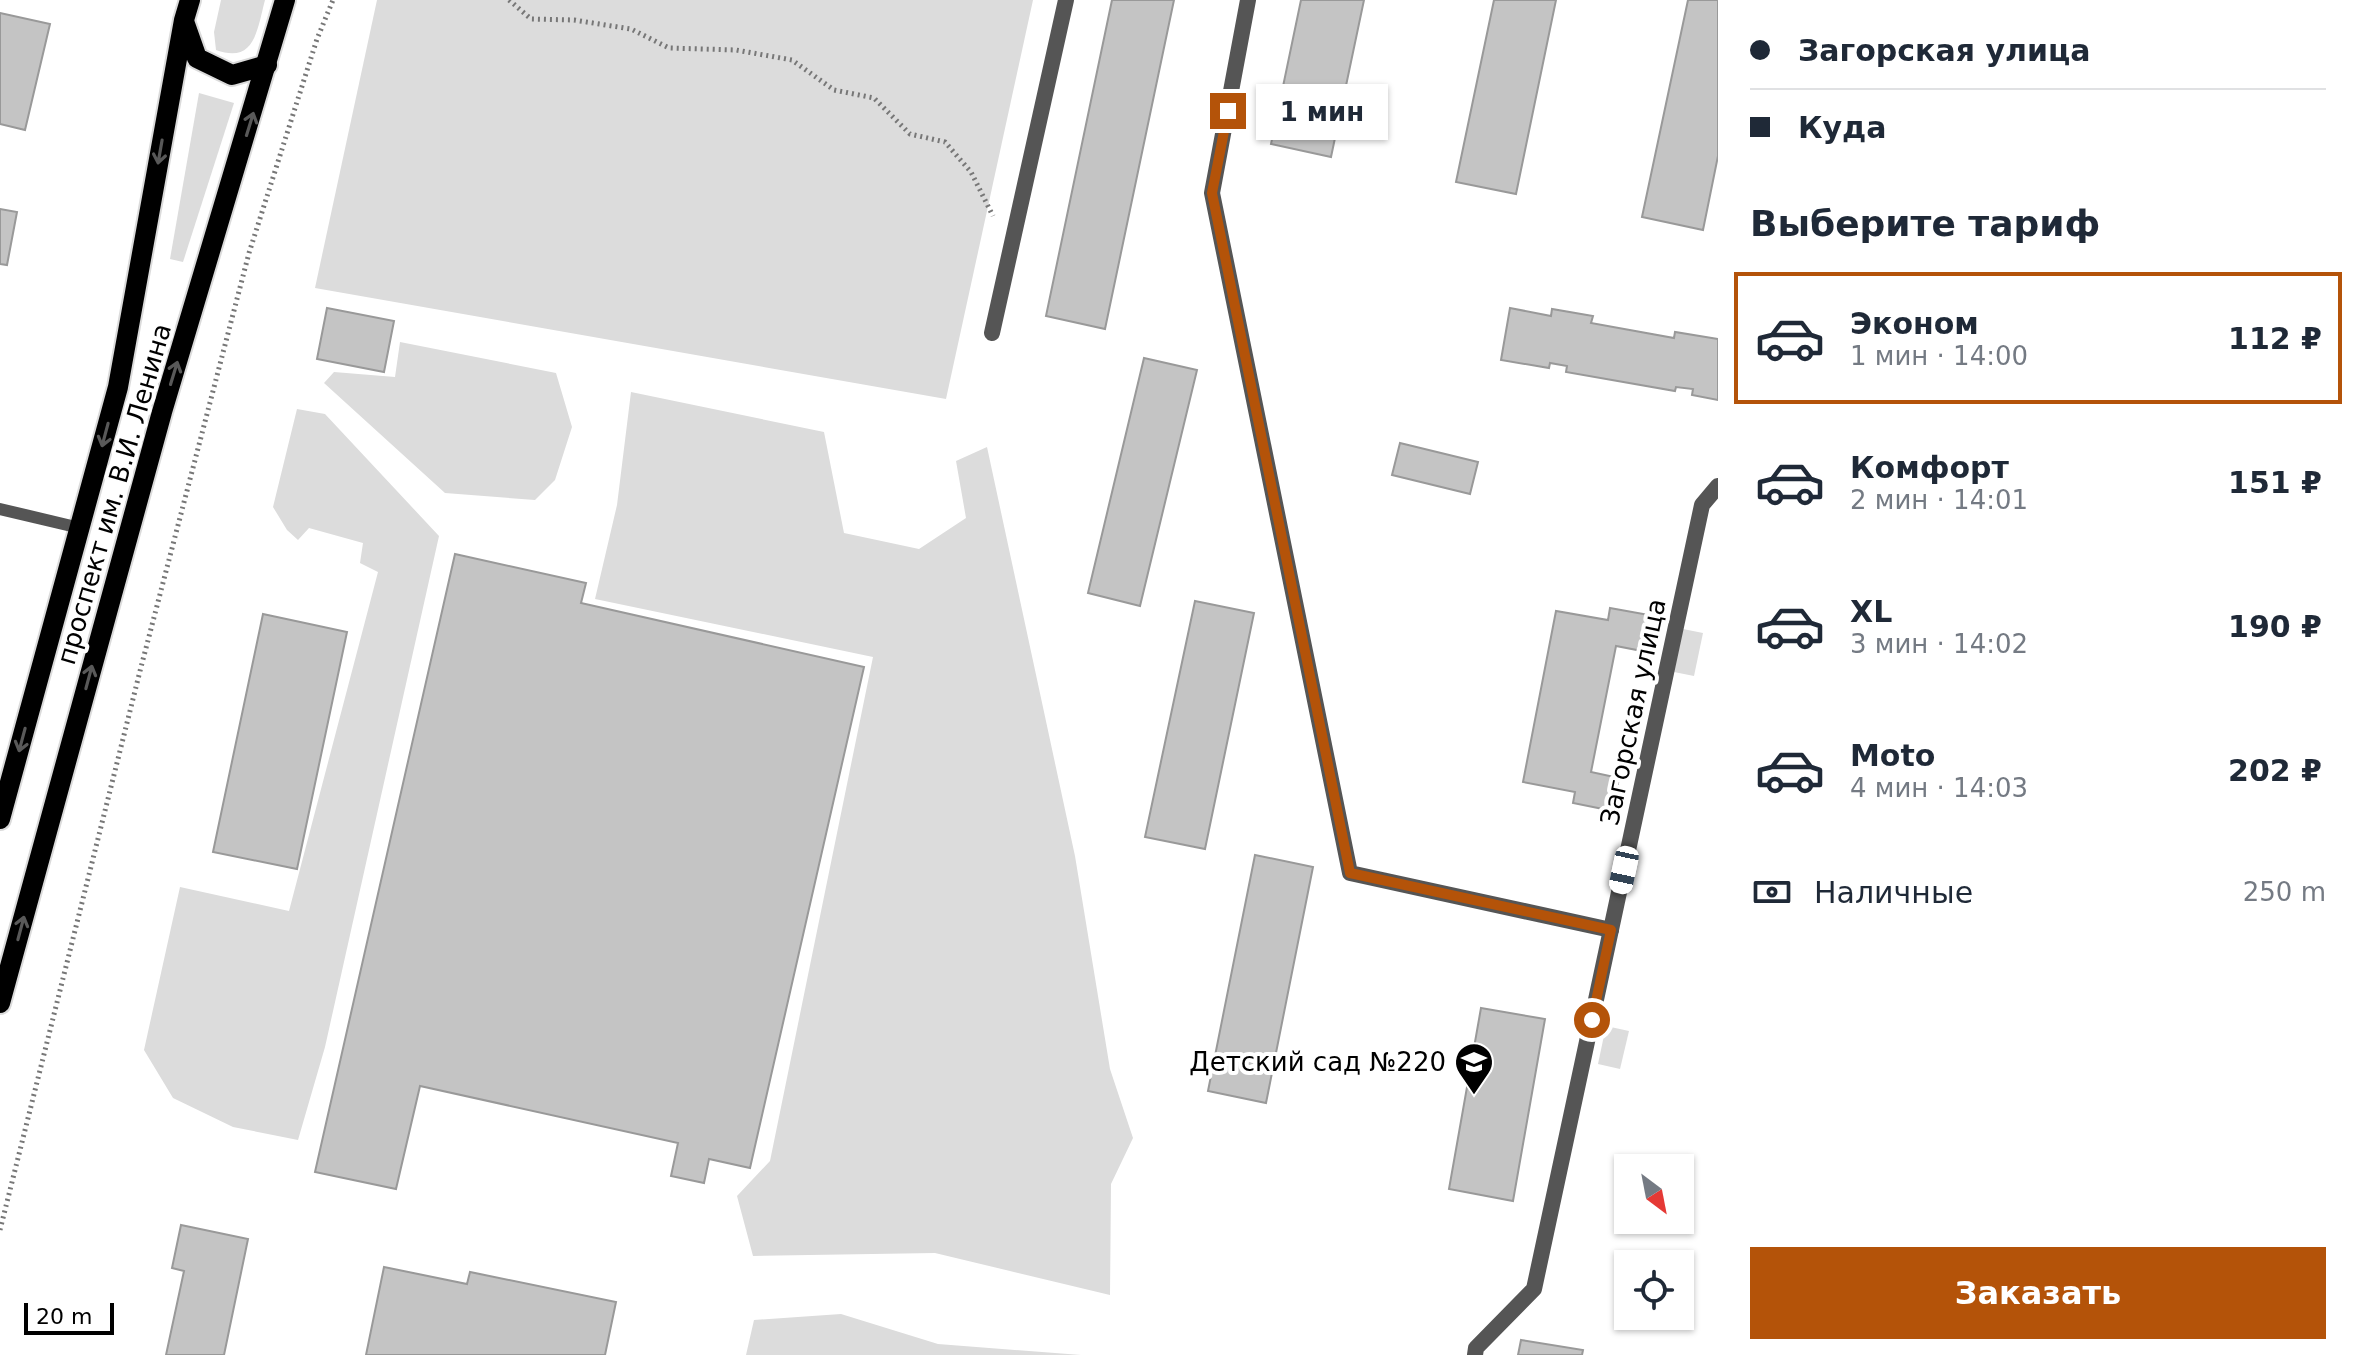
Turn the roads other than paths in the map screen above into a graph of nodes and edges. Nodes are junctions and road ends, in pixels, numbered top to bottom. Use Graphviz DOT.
graph roads {
  1 [pos="190,0"];
  2 [pos="285,0"];
  3 [pos="1066,0"];
  4 [pos="1248,0"];
  5 [pos="184,20"];
  6 [pos="267,65"];
  7 [pos="992,333"];
  8 [pos="1718,486"];
  9 [pos="0,509"];
  10 [pos="80,528"];
  11 [pos="0,819"];
  12 [pos="1611,930"];
  13 [pos="0,1003"];
  14 [pos="1475,1355"];
  1 -- 5 [label="main road, проспект им. В.И. Ленина"];
  2 -- 6 [label="main road, проспект им. В.И. Ленина"];
  3 -- 7 [label="street"];
  4 -- 12 [label="street"];
  5 -- 6 [label="main road"];
  5 -- 10 [label="main road, проспект им. В.И. Ленина, one-way"];
  13 -- 6 [label="main road, проспект им. В.И. Ленина, one-way"];
  8 -- 12 [label="street, Загорская улица"];
  9 -- 10 [label="lane"];
  10 -- 11 [label="main road, проспект им. В.И. Ленина, one-way"];
  12 -- 14 [label="street, Загорская улица"];
}
